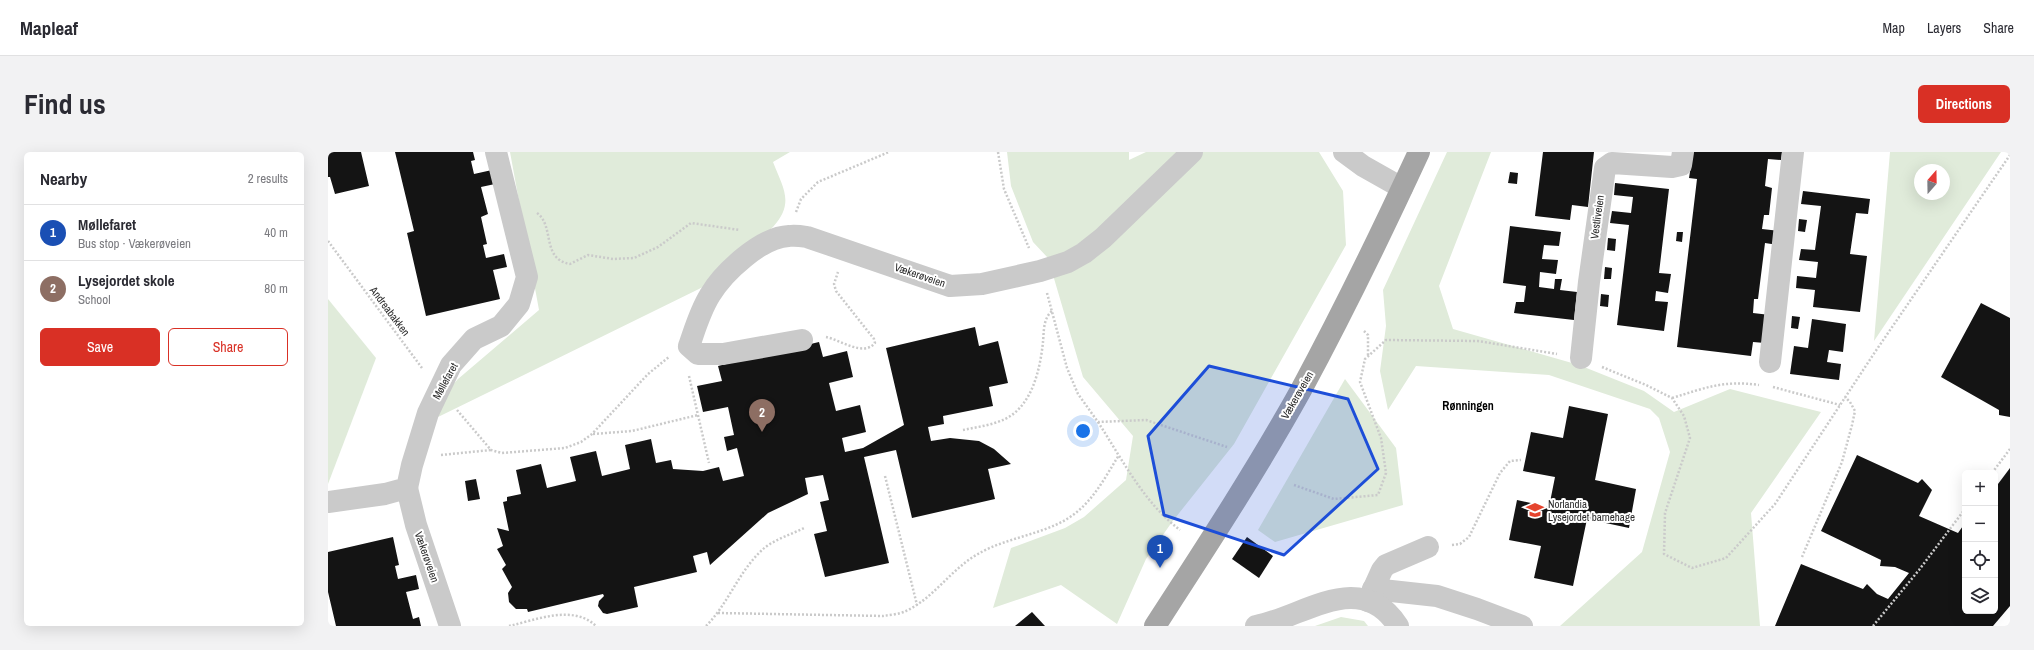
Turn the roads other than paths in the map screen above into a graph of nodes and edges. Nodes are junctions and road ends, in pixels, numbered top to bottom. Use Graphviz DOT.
graph roads {
  1 [pos="496,152"];
  2 [pos="1192,152"];
  3 [pos="1344,152"];
  4 [pos="1419,152"];
  5 [pos="1683,152"];
  6 [pos="1793,152"];
  7 [pos="1402,188"];
  8 [pos="802,340"];
  9 [pos="1581,358"];
  10 [pos="1770,362"];
  11 [pos="407,488"];
  12 [pos="328,502"];
  13 [pos="1428,547"];
  14 [pos="1371,595"];
  15 [pos="450,626"];
  16 [pos="1155,626"];
  17 [pos="1256,626"];
  18 [pos="1398,626"];
  19 [pos="1522,626"];
  1 -- 11 [label="street, Møllefaret"];
  2 -- 8 [label="street, Vækerøveien"];
  3 -- 7 [label="street"];
  4 -- 7 [label="main road, Vækerøveien"];
  5 -- 9 [label="street, Vestliveien"];
  6 -- 10 [label="street"];
  7 -- 16 [label="main road, Vækerøveien"];
  11 -- 12 [label="street"];
  11 -- 15 [label="street, Vækerøveien"];
  13 -- 14 [label="street"];
  14 -- 17 [label="street"];
  14 -- 18 [label="street"];
  14 -- 19 [label="street"];
}
